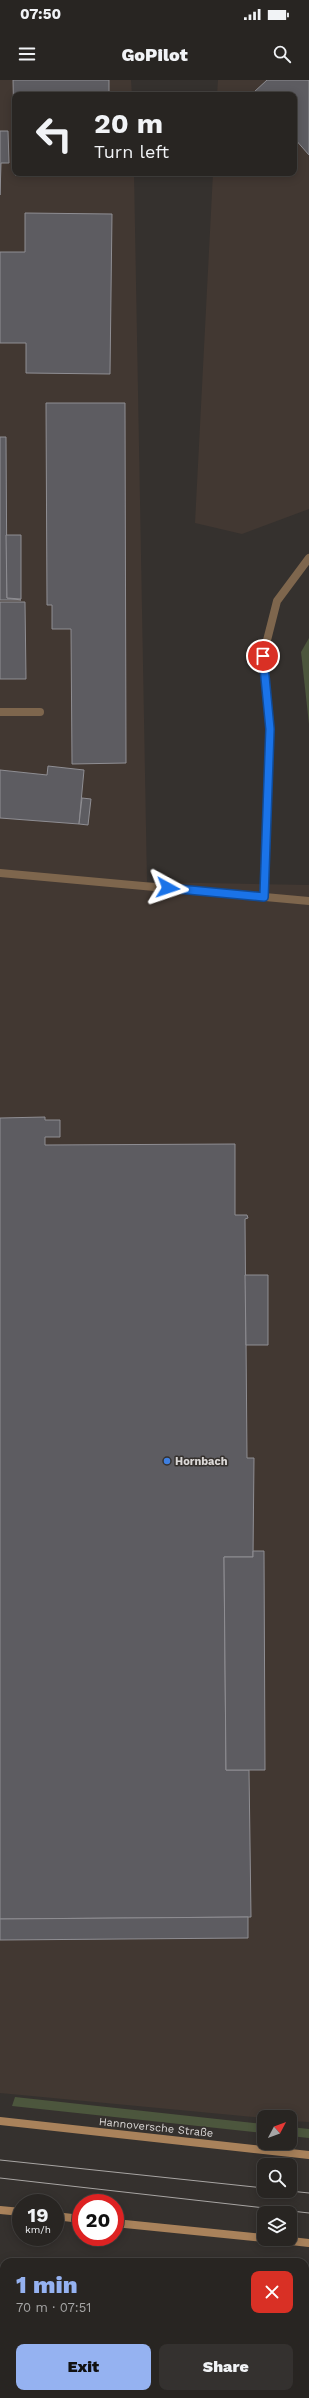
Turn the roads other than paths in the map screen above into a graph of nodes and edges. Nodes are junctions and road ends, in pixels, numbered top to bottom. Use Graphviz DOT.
graph roads {
  1 [pos="309,558"];
  2 [pos="0,712"];
  3 [pos="40,712"];
  4 [pos="0,873"];
  5 [pos="264,897"];
  6 [pos="309,901"];
  7 [pos="0,2121"];
  8 [pos="309,2155"];
  9 [pos="0,2210"];
  10 [pos="12,2211"];
  11 [pos="124,2224"];
  12 [pos="257,2237"];
  13 [pos="297,2242"];
  14 [pos="309,2243"];
  1 -- 5 [label="lane"];
  2 -- 3 [label="lane"];
  4 -- 5 [label="lane"];
  5 -- 6 [label="lane"];
  7 -- 8 [label="main road, Hannoversche Straße"];
  9 -- 10 [label="main road"];
  11 -- 12 [label="main road"];
  13 -- 14 [label="main road"];
}
